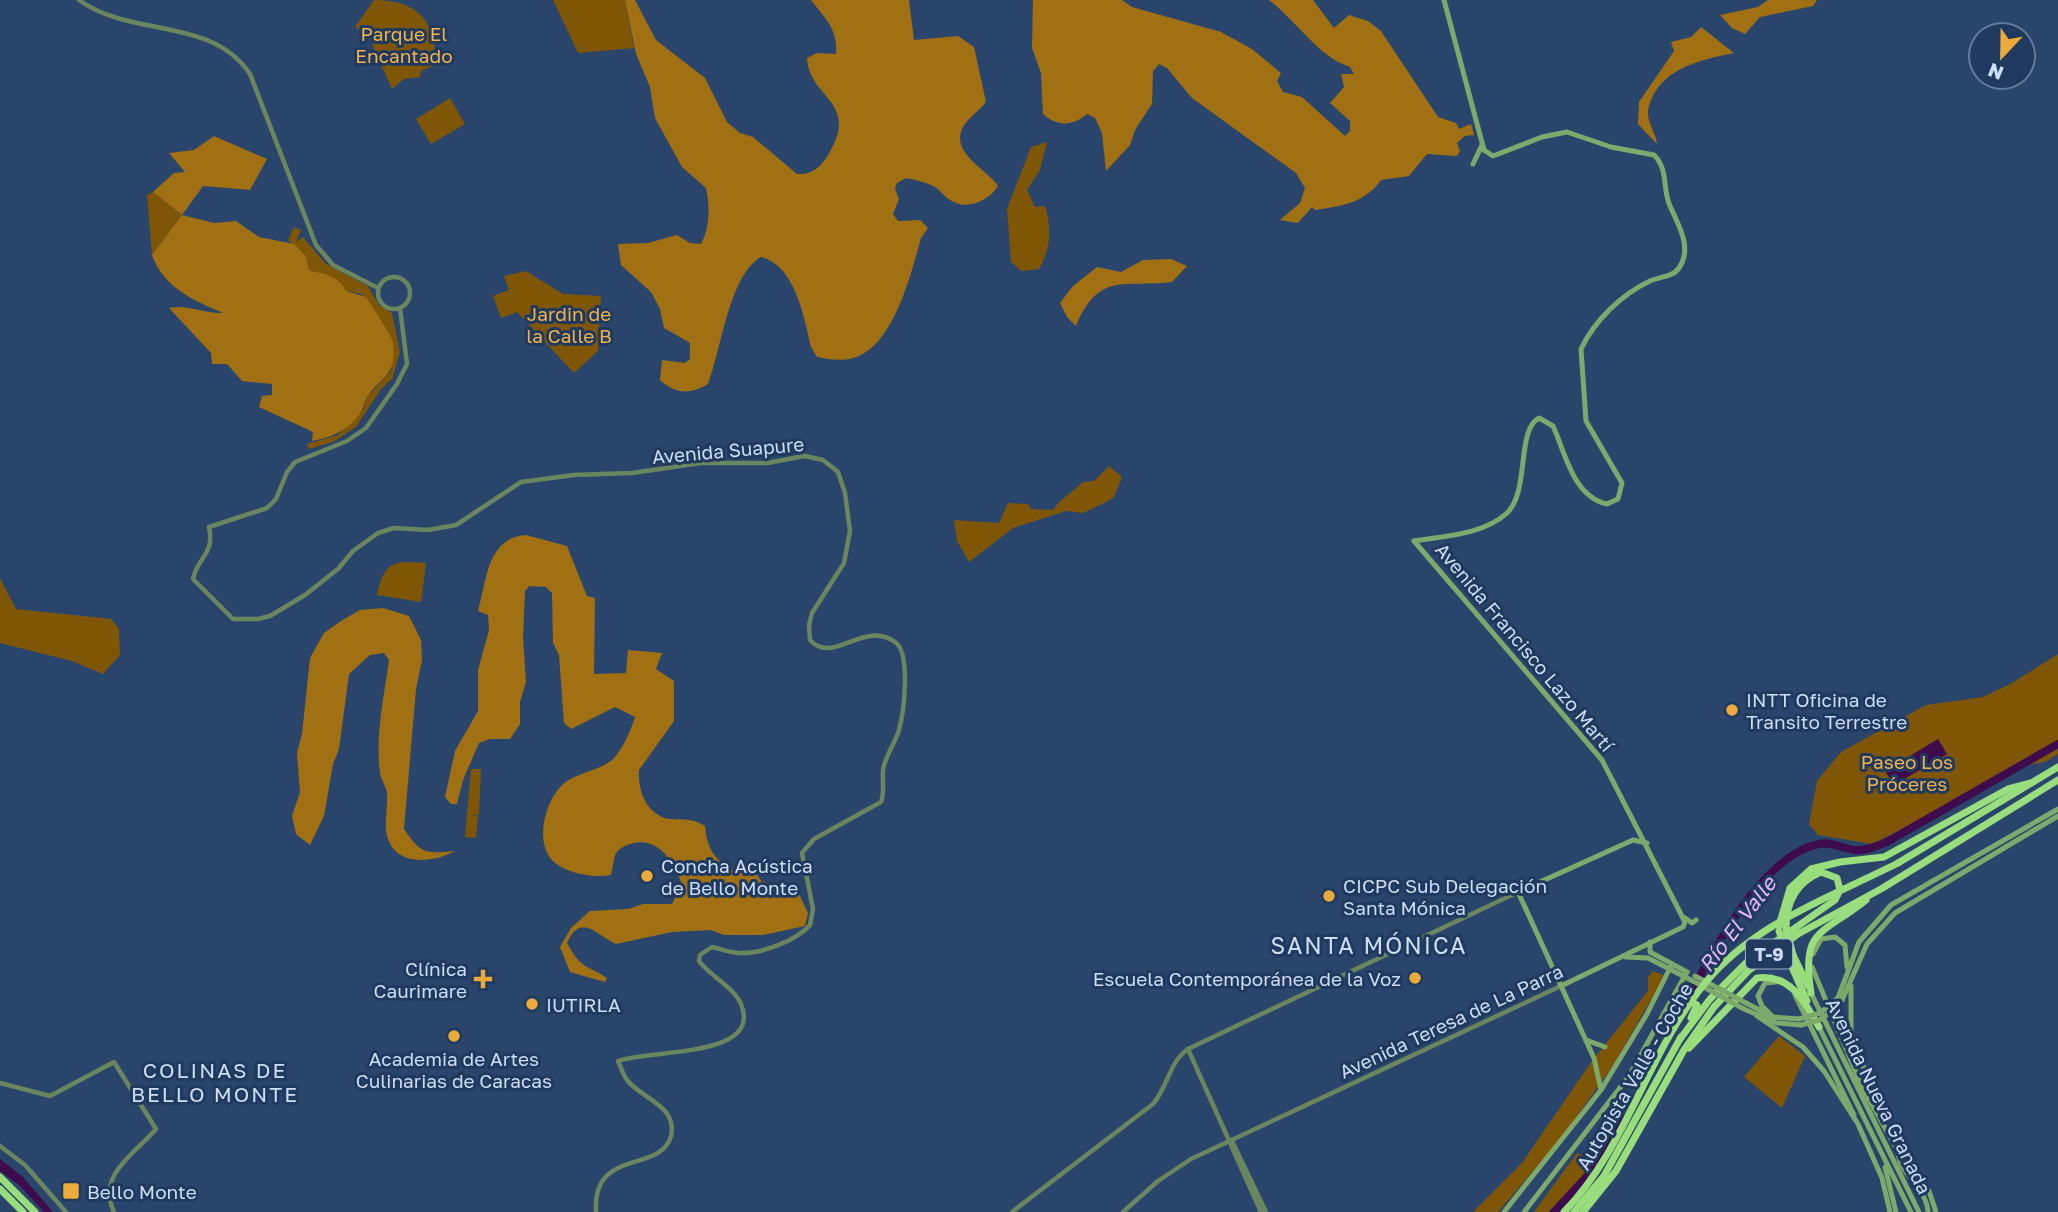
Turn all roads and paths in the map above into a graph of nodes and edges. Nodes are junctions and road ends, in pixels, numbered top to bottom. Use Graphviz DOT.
graph roads {
  1 [pos="79,0"];
  2 [pos="1444,0"];
  3 [pos="1483,148"];
  4 [pos="1480,161"];
  5 [pos="1473,164"];
  6 [pos="378,288"];
  7 [pos="400,308"];
  8 [pos="2058,767"];
  9 [pos="2058,780"];
  10 [pos="2031,783"];
  11 [pos="2058,808"];
  12 [pos="2058,816"];
  13 [pos="1636,823"];
  14 [pos="1633,840"];
  15 [pos="1647,843"];
  16 [pos="1881,888"];
  17 [pos="1518,892"];
  18 [pos="1681,913"];
  19 [pos="1696,920"];
  20 [pos="1685,924"];
  21 [pos="1783,929"];
  22 [pos="1650,942"];
  23 [pos="1790,957"];
  24 [pos="1620,958"];
  25 [pos="1671,966"];
  26 [pos="1686,975"];
  27 [pos="1849,981"];
  28 [pos="1561,986"];
  29 [pos="1811,993"];
  30 [pos="1672,1001"];
  31 [pos="1745,1006"];
  32 [pos="1757,1016"];
  33 [pos="1773,1017"];
  34 [pos="1800,1022"];
  35 [pos="1819,1027"];
  36 [pos="1680,1039"];
  37 [pos="1586,1040"];
  38 [pos="1605,1047"];
  39 [pos="1590,1048"];
  40 [pos="1188,1049"];
  41 [pos="1681,1055"];
  42 [pos="1845,1062"];
  43 [pos="1597,1068"];
  44 [pos="1859,1080"];
  45 [pos="0,1083"];
  46 [pos="1601,1090"];
  47 [pos="1870,1098"];
  48 [pos="1613,1099"];
  49 [pos="1858,1124"];
  50 [pos="1231,1142"];
  51 [pos="0,1146"];
  52 [pos="1898,1150"];
  53 [pos="1892,1156"];
  54 [pos="1873,1157"];
  55 [pos="1884,1157"];
  56 [pos="1906,1171"];
  57 [pos="0,1177"];
  58 [pos="1890,1184"];
  59 [pos="0,1187"];
  60 [pos="1894,1211"];
  61 [pos="23,1212"];
  62 [pos="36,1212"];
  63 [pos="66,1212"];
  64 [pos="114,1212"];
  65 [pos="596,1212"];
  66 [pos="1013,1212"];
  67 [pos="1123,1212"];
  68 [pos="1264,1212"];
  69 [pos="1504,1212"];
  70 [pos="1524,1212"];
  71 [pos="1564,1212"];
  72 [pos="1574,1212"];
  73 [pos="1583,1212"];
  74 [pos="1911,1212"];
  75 [pos="1919,1212"];
  76 [pos="1928,1212"];
  77 [pos="1936,1212"];
  1 -- 6 [label="street"];
  2 -- 3 [label="main road"];
  3 -- 4 [label="main road"];
  3 -- 5 [label="main road"];
  3 -- 13 [label="main road, Avenida Francisco Lazo Martí"];
  6 -- 7 [label="street"];
  6 -- 7 [label="street"];
  7 -- 65 [label="street, Avenida Suapure"];
  8 -- 10 [label="highway, Autopista Valle - Coche / T-9"];
  9 -- 16 [label="highway, Autopista Valle - Coche / T-9"];
  10 -- 21 [label="highway"];
  10 -- 71 [label="highway, Autopista Valle - Coche / T-9, bridge"];
  11 -- 27 [label="main road"];
  12 -- 27 [label="main road"];
  13 -- 14 [label="main road"];
  13 -- 15 [label="main road, Avenida Francisco Lazo Martí"];
  14 -- 15 [label="main road"];
  14 -- 17 [label="main road"];
  15 -- 18 [label="main road, Avenida Francisco Lazo Martí"];
  16 -- 29 [label="highway, T-9"];
  16 -- 41 [label="highway, Autopista Valle - Coche / T-9"];
  17 -- 28 [label="main road"];
  17 -- 40 [label="street"];
  18 -- 19 [label="main road"];
  18 -- 20 [label="main road, Avenida Francisco Lazo Martí"];
  20 -- 22 [label="main road, Avenida Teresa de La Parra"];
  21 -- 23 [label="highway, bridge"];
  21 -- 36 [label="highway"];
  22 -- 24 [label="main road, Avenida Teresa de La Parra"];
  22 -- 25 [label="main road"];
  23 -- 29 [label="highway"];
  23 -- 35 [label="highway"];
  24 -- 25 [label="main road"];
  24 -- 28 [label="main road, Avenida Teresa de La Parra"];
  25 -- 26 [label="main road"];
  25 -- 46 [label="main road"];
  26 -- 30 [label="main road"];
  26 -- 31 [label="main road, bridge"];
  27 -- 34 [label="main road, bridge"];
  27 -- 44 [label="main road"];
  27 -- 47 [label="main road"];
  28 -- 37 [label="main road"];
  28 -- 50 [label="street, Avenida Teresa de La Parra"];
  29 -- 42 [label="main road, Avenida Nueva Granada"];
  30 -- 36 [label="highway, bridge"];
  30 -- 48 [label="main road"];
  31 -- 32 [label="main road"];
  31 -- 33 [label="main road"];
  32 -- 34 [label="main road"];
  32 -- 49 [label="main road"];
  33 -- 34 [label="main road"];
  33 -- 49 [label="main road"];
  35 -- 41 [label="highway"];
  35 -- 55 [label="main road, Avenida Nueva Granada"];
  36 -- 72 [label="highway"];
  37 -- 38 [label="main road"];
  37 -- 39 [label="main road"];
  39 -- 43 [label="main road"];
  39 -- 43 [label="main road"];
  40 -- 50 [label="street"];
  40 -- 66 [label="street"];
  41 -- 73 [label="highway, Autopista Valle - Coche / T-9"];
  42 -- 44 [label="main road"];
  42 -- 53 [label="main road, Avenida Nueva Granada"];
  43 -- 46 [label="main road"];
  44 -- 47 [label="main road"];
  45 -- 64 [label="street"];
  46 -- 48 [label="main road"];
  46 -- 69 [label="main road"];
  47 -- 52 [label="main road"];
  48 -- 70 [label="main road"];
  49 -- 54 [label="main road"];
  50 -- 67 [label="street, Avenida Teresa de La Parra"];
  50 -- 68 [label="street"];
  51 -- 63 [label="street"];
  52 -- 56 [label="main road"];
  52 -- 77 [label="main road"];
  53 -- 56 [label="main road"];
  53 -- 75 [label="main road, Avenida Nueva Granada"];
  54 -- 58 [label="main road"];
  54 -- 60 [label="main road"];
  55 -- 58 [label="main road"];
  55 -- 74 [label="main road, Avenida Nueva Granada"];
  56 -- 76 [label="main road"];
  57 -- 62 [label="highway"];
  58 -- 60 [label="main road"];
  59 -- 61 [label="highway"];
}
